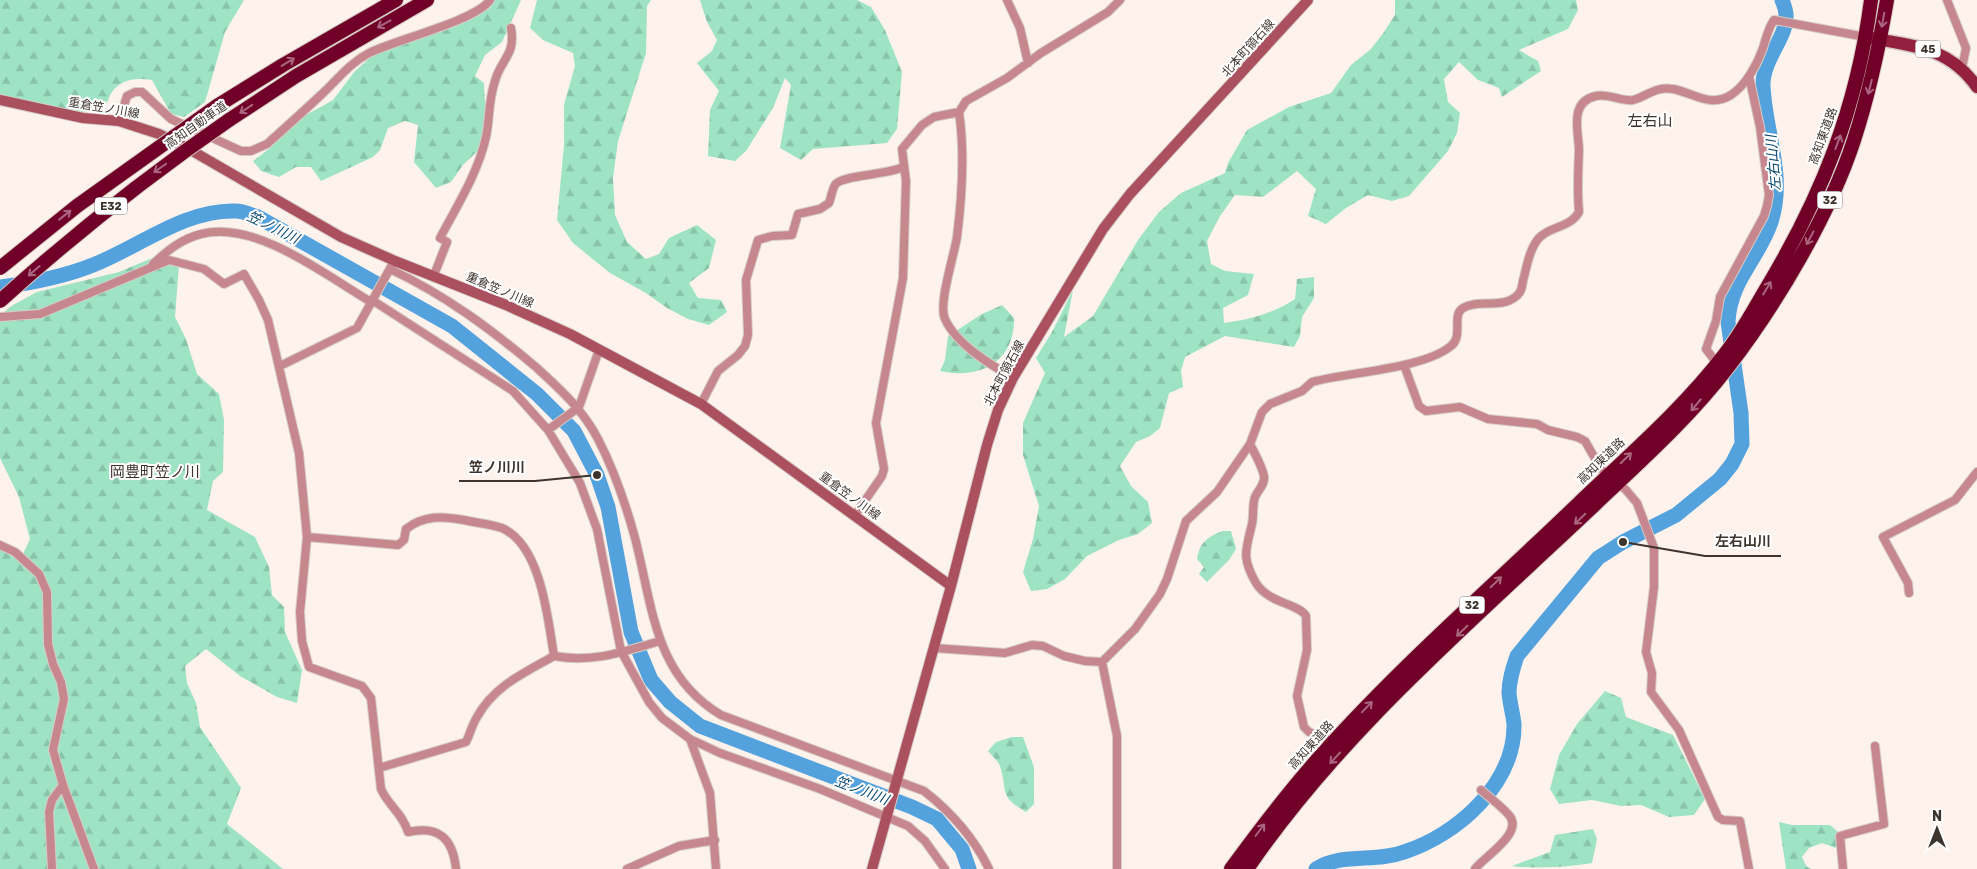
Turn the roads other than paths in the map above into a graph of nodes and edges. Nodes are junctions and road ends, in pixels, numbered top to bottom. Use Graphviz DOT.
graph roads {
  1 [pos="396,0"];
  2 [pos="427,0"];
  3 [pos="490,0"];
  4 [pos="1007,0"];
  5 [pos="1120,0"];
  6 [pos="1308,0"];
  7 [pos="1872,0"];
  8 [pos="1887,0"];
  9 [pos="1947,0"];
  10 [pos="511,28"];
  11 [pos="1873,38"];
  12 [pos="1028,63"];
  13 [pos="1962,68"];
  14 [pos="1749,76"];
  15 [pos="1977,87"];
  16 [pos="0,100"];
  17 [pos="959,112"];
  18 [pos="119,121"];
  19 [pos="903,167"];
  20 [pos="0,268"];
  21 [pos="391,268"];
  22 [pos="148,269"];
  23 [pos="434,276"];
  24 [pos="373,299"];
  25 [pos="0,301"];
  26 [pos="0,317"];
  27 [pos="599,350"];
  28 [pos="1404,365"];
  29 [pos="1723,365"];
  30 [pos="280,366"];
  31 [pos="1013,378"];
  32 [pos="702,404"];
  33 [pos="577,408"];
  34 [pos="549,430"];
  35 [pos="1250,444"];
  36 [pos="1977,472"];
  37 [pos="1613,479"];
  38 [pos="855,515"];
  39 [pos="307,537"];
  40 [pos="0,544"];
  41 [pos="952,586"];
  42 [pos="1909,593"];
  43 [pos="658,642"];
  44 [pos="934,648"];
  45 [pos="625,650"];
  46 [pos="554,656"];
  47 [pos="1102,662"];
  48 [pos="690,739"];
  49 [pos="1333,742"];
  50 [pos="1875,746"];
  51 [pos="379,768"];
  52 [pos="896,780"];
  53 [pos="63,785"];
  54 [pos="1484,793"];
  55 [pos="887,814"];
  56 [pos="715,840"];
  57 [pos="52,869"];
  58 [pos="94,869"];
  59 [pos="456,869"];
  60 [pos="627,869"];
  61 [pos="716,869"];
  62 [pos="872,869"];
  63 [pos="945,869"];
  64 [pos="988,869"];
  65 [pos="1117,869"];
  66 [pos="1231,869"];
  67 [pos="1246,869"];
  68 [pos="1475,869"];
  69 [pos="1749,869"];
  70 [pos="1843,869"];
  20 -- 1 [label="highway, 高知自動車道 / E32, one-way, bridge"];
  2 -- 25 [label="highway, 高知自動車道 / E32, one-way, bridge"];
  3 -- 18 [label="street"];
  4 -- 12 [label="street"];
  5 -- 12 [label="street"];
  6 -- 31 [label="main road, 北本町領石線"];
  7 -- 11 [label="highway, 高知東道路 / 32"];
  8 -- 11 [label="highway, 高知東道路 / 32, one-way"];
  9 -- 13 [label="street"];
  10 -- 23 [label="street"];
  11 -- 13 [label="main road, 45"];
  11 -- 14 [label="street"];
  29 -- 11 [label="highway, 高知東道路 / 32, one-way"];
  11 -- 29 [label="highway, 高知東道路 / 32, one-way"];
  12 -- 17 [label="street"];
  13 -- 15 [label="main road, 45"];
  14 -- 28 [label="street"];
  14 -- 29 [label="street"];
  16 -- 18 [label="main road, 重倉笠ノ川線"];
  17 -- 19 [label="street"];
  17 -- 31 [label="street"];
  18 -- 21 [label="main road, 重倉笠ノ川線"];
  19 -- 32 [label="street"];
  19 -- 38 [label="street"];
  21 -- 23 [label="main road, 重倉笠ノ川線"];
  21 -- 24 [label="street"];
  21 -- 33 [label="street"];
  22 -- 24 [label="street"];
  22 -- 26 [label="street"];
  22 -- 30 [label="street"];
  23 -- 27 [label="main road, 重倉笠ノ川線"];
  24 -- 30 [label="street"];
  24 -- 34 [label="street"];
  27 -- 32 [label="main road, 重倉笠ノ川線"];
  27 -- 33 [label="street"];
  28 -- 35 [label="street"];
  28 -- 37 [label="street"];
  29 -- 37 [label="highway, 高知東道路 / 32"];
  30 -- 39 [label="street"];
  31 -- 41 [label="main road, 北本町領石線"];
  32 -- 38 [label="main road, 重倉笠ノ川線"];
  33 -- 34 [label="street"];
  33 -- 43 [label="street"];
  34 -- 45 [label="street"];
  35 -- 47 [label="street"];
  35 -- 49 [label="street"];
  36 -- 42 [label="street"];
  49 -- 37 [label="highway, 高知東道路 / 32, one-way"];
  37 -- 67 [label="highway, 高知東道路 / 32, one-way"];
  37 -- 69 [label="street"];
  38 -- 41 [label="main road, 重倉笠ノ川線"];
  39 -- 46 [label="street"];
  39 -- 51 [label="street"];
  40 -- 53 [label="street"];
  41 -- 44 [label="main road, 北本町領石線"];
  43 -- 45 [label="street"];
  43 -- 52 [label="street"];
  44 -- 47 [label="street"];
  44 -- 52 [label="main road, 北本町領石線"];
  45 -- 46 [label="street"];
  45 -- 48 [label="street"];
  46 -- 51 [label="street"];
  47 -- 65 [label="street"];
  48 -- 55 [label="street"];
  48 -- 56 [label="street"];
  66 -- 49 [label="highway, 高知東道路 / 32, one-way"];
  50 -- 70 [label="street"];
  51 -- 59 [label="street"];
  52 -- 55 [label="main road, 北本町領石線"];
  52 -- 64 [label="street"];
  53 -- 57 [label="street"];
  53 -- 58 [label="street"];
  54 -- 68 [label="street"];
  55 -- 62 [label="main road, 北本町領石線"];
  55 -- 63 [label="street"];
  56 -- 60 [label="street"];
  56 -- 61 [label="street"];
}
